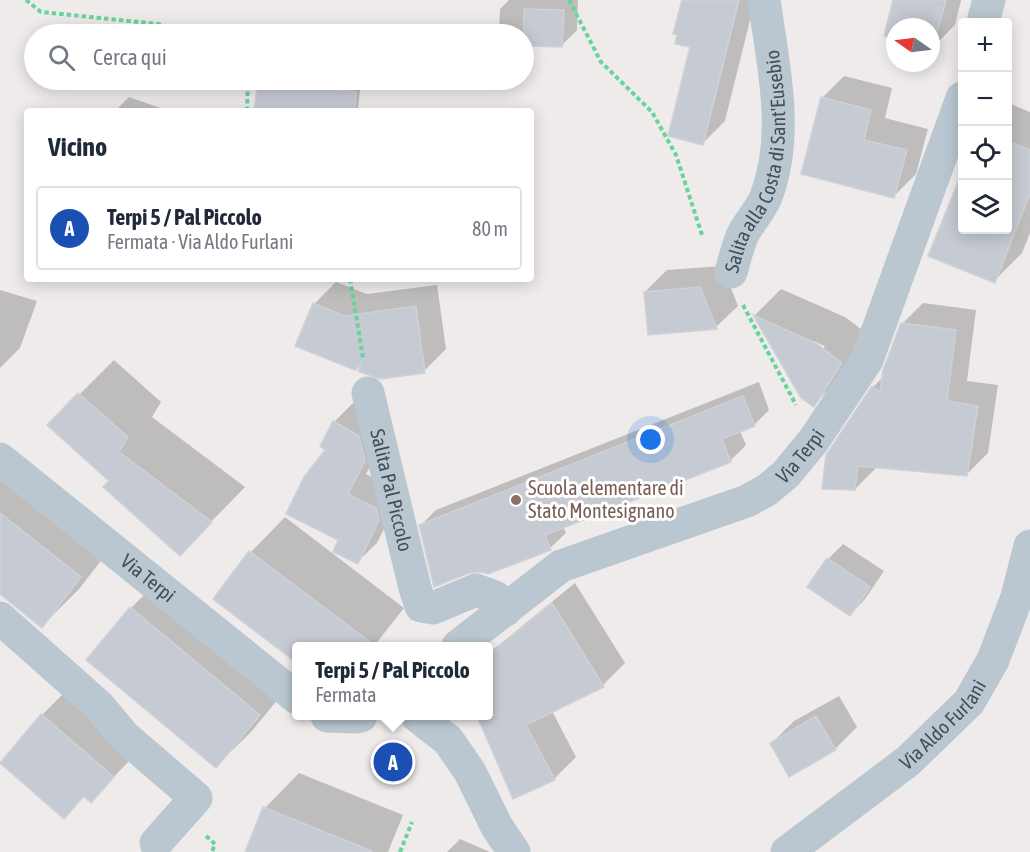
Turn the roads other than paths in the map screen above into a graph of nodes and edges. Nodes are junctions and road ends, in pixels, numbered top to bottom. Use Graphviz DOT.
graph roads {
  1 [pos="764,0"];
  2 [pos="989,0"];
  3 [pos="984,18"];
  4 [pos="958,112"];
  5 [pos="731,272"];
  6 [pos="368,393"];
  7 [pos="0,459"];
  8 [pos="1030,546"];
  9 [pos="506,610"];
  10 [pos="0,618"];
  11 [pos="463,642"];
  12 [pos="292,694"];
  13 [pos="422,720"];
  14 [pos="156,843"];
  15 [pos="514,852"];
  16 [pos="787,852"];
  1 -- 5 [label="street, Salita alla Costa di Sant'Eusebio"];
  2 -- 3 [label="street"];
  4 -- 9 [label="street, Via Terpi"];
  6 -- 9 [label="street, Salita Pal Piccolo"];
  7 -- 12 [label="street, Via Terpi"];
  8 -- 16 [label="street, Via Aldo Furlani"];
  9 -- 11 [label="street, Via Terpi"];
  10 -- 14 [label="street"];
  13 -- 15 [label="street"];
}
